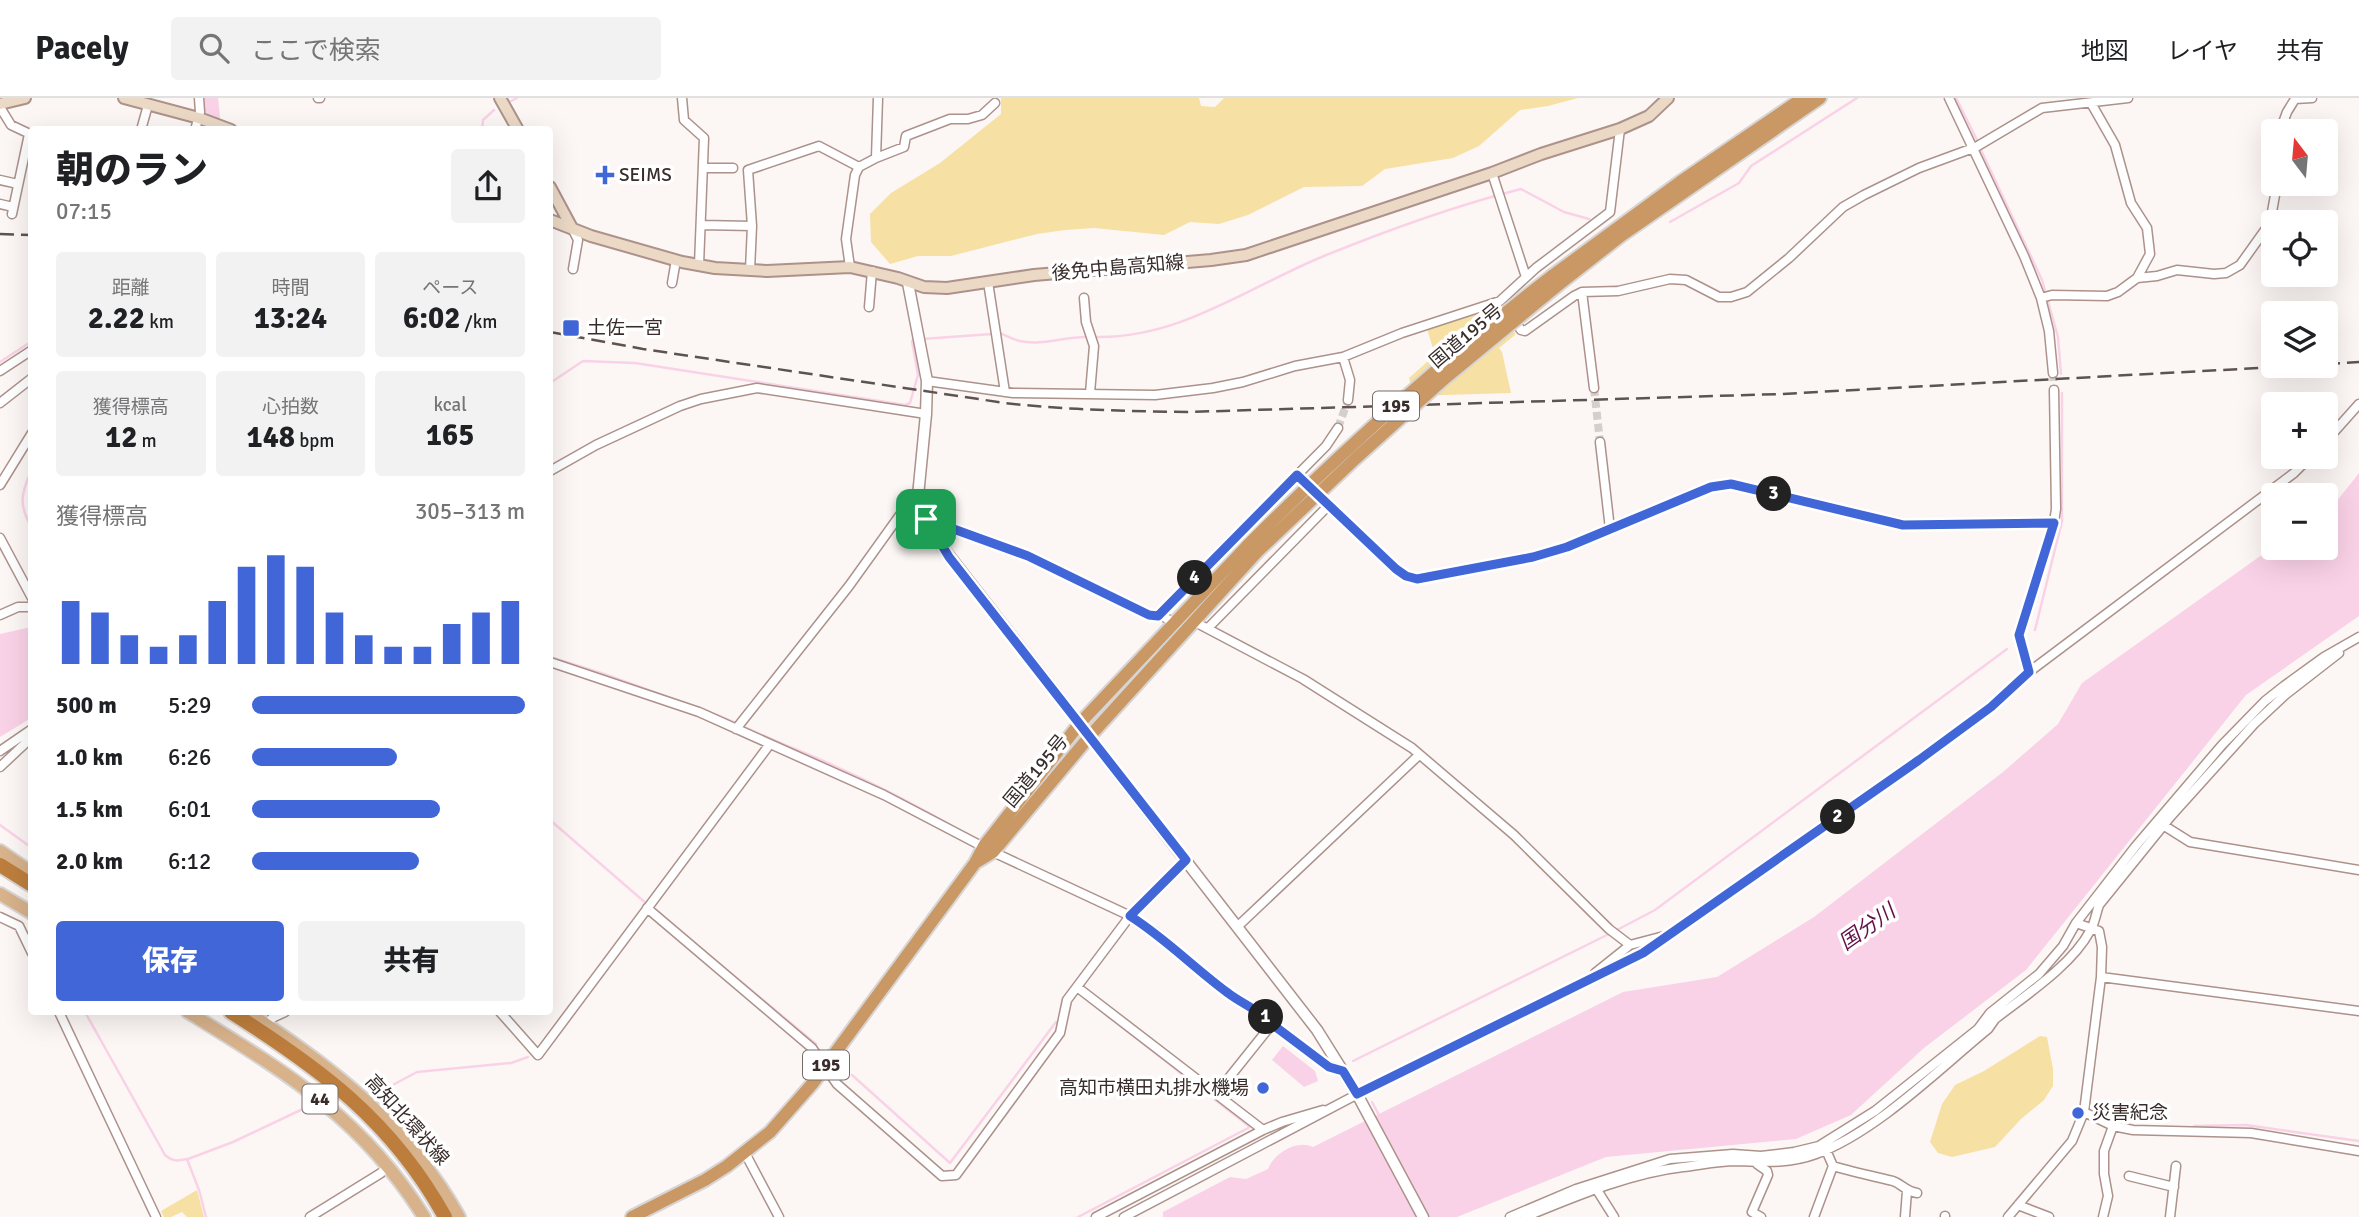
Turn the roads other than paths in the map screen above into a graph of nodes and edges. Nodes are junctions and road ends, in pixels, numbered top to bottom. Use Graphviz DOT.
graph roads {
  1 [pos="25,98"];
  2 [pos="124,98"];
  3 [pos="199,98"];
  4 [pos="500,98"];
  5 [pos="682,98"];
  6 [pos="878,98"];
  7 [pos="1668,98"];
  8 [pos="1803,98"];
  9 [pos="1821,98"];
  10 [pos="1949,98"];
  11 [pos="2128,98"];
  12 [pos="2295,98"];
  13 [pos="2312,98"];
  14 [pos="995,103"];
  15 [pos="2091,103"];
  16 [pos="0,105"];
  17 [pos="148,105"];
  18 [pos="201,119"];
  19 [pos="2284,119"];
  20 [pos="142,126"];
  21 [pos="197,126"];
  22 [pos="219,126"];
  23 [pos="516,126"];
  24 [pos="1620,129"];
  25 [pos="28,134"];
  26 [pos="28,143"];
  27 [pos="1978,147"];
  28 [pos="876,158"];
  29 [pos="859,167"];
  30 [pos="703,168"];
  31 [pos="733,168"];
  32 [pos="1492,173"];
  33 [pos="0,180"];
  34 [pos="18,184"];
  35 [pos="553,193"];
  36 [pos="2275,196"];
  37 [pos="0,204"];
  38 [pos="553,221"];
  39 [pos="701,225"];
  40 [pos="752,226"];
  41 [pos="572,229"];
  42 [pos="676,260"];
  43 [pos="699,265"];
  44 [pos="850,267"];
  45 [pos="573,269"];
  46 [pos="750,270"];
  47 [pos="872,271"];
  48 [pos="1526,277"];
  49 [pos="2137,278"];
  50 [pos="1555,281"];
  51 [pos="988,282"];
  52 [pos="671,283"];
  53 [pos="908,283"];
  54 [pos="1582,292"];
  55 [pos="2046,297"];
  56 [pos="1084,298"];
  57 [pos="1500,301"];
  58 [pos="869,307"];
  59 [pos="28,353"];
  60 [pos="1343,357"];
  61 [pos="0,371"];
  62 [pos="2053,373"];
  63 [pos="28,381"];
  64 [pos="927,381"];
  65 [pos="1594,388"];
  66 [pos="2054,390"];
  67 [pos="1005,392"];
  68 [pos="1090,393"];
  69 [pos="1348,400"];
  70 [pos="0,403"];
  71 [pos="2359,404"];
  72 [pos="926,414"];
  73 [pos="2338,427"];
  74 [pos="1338,428"];
  75 [pos="28,440"];
  76 [pos="1600,442"];
  77 [pos="553,469"];
  78 [pos="2298,469"];
  79 [pos="1297,475"];
  80 [pos="0,485"];
  81 [pos="918,496"];
  82 [pos="1329,505"];
  83 [pos="926,519"];
  84 [pos="2054,523"];
  85 [pos="1610,529"];
  86 [pos="0,538"];
  87 [pos="1253,549"];
  88 [pos="28,590"];
  89 [pos="28,607"];
  90 [pos="0,615"];
  91 [pos="1158,616"];
  92 [pos="1193,621"];
  93 [pos="1173,622"];
  94 [pos="1209,628"];
  95 [pos="2359,638"];
  96 [pos="553,663"];
  97 [pos="2029,672"];
  98 [pos="1080,723"];
  99 [pos="736,729"];
  100 [pos="28,732"];
  101 [pos="1089,737"];
  102 [pos="28,741"];
  103 [pos="770,744"];
  104 [pos="0,751"];
  105 [pos="1419,755"];
  106 [pos="0,766"];
  107 [pos="2163,825"];
  108 [pos="989,849"];
  109 [pos="0,851"];
  110 [pos="1186,860"];
  111 [pos="0,865"];
  112 [pos="28,870"];
  113 [pos="2359,870"];
  114 [pos="28,882"];
  115 [pos="0,894"];
  116 [pos="647,908"];
  117 [pos="28,911"];
  118 [pos="0,916"];
  119 [pos="1130,916"];
  120 [pos="2076,923"];
  121 [pos="19,926"];
  122 [pos="1237,927"];
  123 [pos="2092,928"];
  124 [pos="1673,933"];
  125 [pos="1626,942"];
  126 [pos="28,945"];
  127 [pos="2101,977"];
  128 [pos="1582,983"];
  129 [pos="1077,987"];
  130 [pos="2359,1011"];
  131 [pos="60,1015"];
  132 [pos="193,1015"];
  133 [pos="235,1015"];
  134 [pos="252,1015"];
  135 [pos="277,1015"];
  136 [pos="503,1015"];
  137 [pos="267,1024"];
  138 [pos="1272,1024"];
  139 [pos="824,1068"];
  140 [pos="1343,1071"];
  141 [pos="1216,1094"];
  142 [pos="1359,1098"];
  143 [pos="1331,1109"];
  144 [pos="2084,1112"];
  145 [pos="2113,1126"];
  146 [pos="1263,1130"];
  147 [pos="1826,1150"];
  148 [pos="2359,1151"];
  149 [pos="746,1153"];
  150 [pos="1755,1163"];
  151 [pos="388,1166"];
  152 [pos="1833,1166"];
  153 [pos="2176,1166"];
  154 [pos="2129,1176"];
  155 [pos="2174,1187"];
  156 [pos="1597,1190"];
  157 [pos="1581,1191"];
  158 [pos="1907,1191"];
  159 [pos="1917,1193"];
  160 [pos="2018,1205"];
  161 [pos="1750,1214"];
  162 [pos="156,1217"];
  163 [pos="310,1217"];
  164 [pos="424,1217"];
  165 [pos="445,1217"];
  166 [pos="459,1217"];
  167 [pos="632,1217"];
  168 [pos="779,1217"];
  169 [pos="1096,1217"];
  170 [pos="1124,1217"];
  171 [pos="1423,1217"];
  172 [pos="1510,1217"];
  173 [pos="1525,1217"];
  174 [pos="1614,1217"];
  175 [pos="1761,1217"];
  176 [pos="1814,1217"];
  177 [pos="1905,1217"];
  178 [pos="2008,1217"];
  179 [pos="2049,1217"];
  180 [pos="2104,1217"];
  181 [pos="2171,1217"];
  1 -- 16 [label="main road"];
  2 -- 17 [label="main road"];
  3 -- 18 [label="street"];
  4 -- 23 [label="main road"];
  5 -- 30 [label="street"];
  6 -- 28 [label="street"];
  7 -- 24 [label="main road, 後免中島高知線"];
  8 -- 50 [label="highway, 国道195号 / 195"];
  9 -- 50 [label="highway, 国道195号 / 195"];
  10 -- 27 [label="street"];
  11 -- 15 [label="street"];
  12 -- 13 [label="street"];
  12 -- 19 [label="street"];
  14 -- 28 [label="street"];
  15 -- 27 [label="street"];
  15 -- 49 [label="street"];
  16 -- 25 [label="street"];
  17 -- 18 [label="main road"];
  17 -- 20 [label="street"];
  18 -- 21 [label="street"];
  18 -- 22 [label="main road"];
  24 -- 32 [label="main road, 後免中島高知線"];
  24 -- 48 [label="street"];
  26 -- 34 [label="street"];
  27 -- 54 [label="street"];
  27 -- 55 [label="street"];
  28 -- 29 [label="street"];
  29 -- 40 [label="street"];
  29 -- 44 [label="street"];
  30 -- 31 [label="street"];
  30 -- 39 [label="street"];
  32 -- 48 [label="street"];
  32 -- 51 [label="main road, 後免中島高知線"];
  33 -- 34 [label="street"];
  34 -- 37 [label="street"];
  35 -- 41 [label="main road"];
  36 -- 49 [label="street"];
  38 -- 41 [label="main road, 後免中島高知線"];
  39 -- 40 [label="street"];
  39 -- 43 [label="street"];
  40 -- 46 [label="street"];
  41 -- 42 [label="main road, 後免中島高知線"];
  41 -- 45 [label="street"];
  42 -- 43 [label="main road, 後免中島高知線"];
  42 -- 52 [label="street"];
  43 -- 46 [label="main road, 後免中島高知線"];
  44 -- 46 [label="main road, 後免中島高知線"];
  44 -- 47 [label="main road, 後免中島高知線"];
  47 -- 53 [label="main road, 後免中島高知線"];
  47 -- 58 [label="street"];
  48 -- 57 [label="street"];
  49 -- 55 [label="street"];
  50 -- 87 [label="highway, 国道195号 / 195, bridge"];
  51 -- 53 [label="main road, 後免中島高知線"];
  51 -- 67 [label="street"];
  53 -- 64 [label="street"];
  54 -- 57 [label="street"];
  54 -- 65 [label="street"];
  55 -- 62 [label="street"];
  56 -- 68 [label="street"];
  57 -- 60 [label="street"];
  59 -- 61 [label="street"];
  60 -- 68 [label="street"];
  60 -- 69 [label="street"];
  63 -- 70 [label="street"];
  64 -- 67 [label="street"];
  64 -- 72 [label="street"];
  66 -- 84 [label="street"];
  67 -- 68 [label="street"];
  71 -- 73 [label="street"];
  72 -- 77 [label="street"];
  72 -- 81 [label="street"];
  74 -- 79 [label="street"];
  75 -- 80 [label="street"];
  76 -- 85 [label="street"];
  78 -- 97 [label="street"];
  79 -- 82 [label="street"];
  79 -- 91 [label="street"];
  81 -- 83 [label="street"];
  81 -- 99 [label="street"];
  82 -- 85 [label="street"];
  82 -- 94 [label="street"];
  83 -- 91 [label="street"];
  83 -- 98 [label="street"];
  84 -- 85 [label="street"];
  84 -- 97 [label="street"];
  86 -- 88 [label="street"];
  87 -- 92 [label="highway, 国道195号 / 195"];
  87 -- 93 [label="highway, 国道195号 / 195"];
  89 -- 90 [label="street"];
  91 -- 93 [label="street"];
  92 -- 94 [label="street"];
  92 -- 101 [label="highway, 国道195号 / 195"];
  93 -- 98 [label="highway, 国道195号 / 195"];
  94 -- 105 [label="street"];
  95 -- 107 [label="street"];
  95 -- 120 [label="street"];
  96 -- 99 [label="street"];
  97 -- 124 [label="street"];
  98 -- 101 [label="street"];
  98 -- 108 [label="highway, 国道195号 / 195"];
  99 -- 103 [label="street"];
  100 -- 104 [label="street"];
  101 -- 108 [label="highway, 国道195号 / 195"];
  101 -- 110 [label="street"];
  102 -- 106 [label="street"];
  103 -- 108 [label="street"];
  103 -- 116 [label="street"];
  105 -- 122 [label="street"];
  105 -- 125 [label="street"];
  107 -- 113 [label="street"];
  107 -- 123 [label="street"];
  108 -- 119 [label="street"];
  108 -- 139 [label="highway, 国道195号 / 195"];
  109 -- 112 [label="main road"];
  110 -- 119 [label="street"];
  110 -- 122 [label="street"];
  111 -- 114 [label="highway"];
  115 -- 117 [label="main road"];
  116 -- 136 [label="street"];
  116 -- 139 [label="street"];
  117 -- 121 [label="street"];
  118 -- 121 [label="street"];
  119 -- 129 [label="street"];
  119 -- 138 [label="street"];
  120 -- 123 [label="street"];
  120 -- 157 [label="street"];
  121 -- 126 [label="street"];
  122 -- 140 [label="street"];
  123 -- 127 [label="street"];
  123 -- 147 [label="street"];
  124 -- 125 [label="street"];
  124 -- 128 [label="street"];
  125 -- 128 [label="street"];
  127 -- 130 [label="street"];
  127 -- 144 [label="street"];
  128 -- 142 [label="street"];
  129 -- 139 [label="street"];
  129 -- 141 [label="street"];
  131 -- 162 [label="street"];
  132 -- 151 [label="main road, 44"];
  133 -- 165 [label="highway"];
  134 -- 137 [label="main road, 高知北環状線 / 44"];
  135 -- 137 [label="street"];
  137 -- 166 [label="main road, 高知北環状線 / 44"];
  138 -- 140 [label="street"];
  138 -- 141 [label="street"];
  139 -- 149 [label="highway, 国道195号 / 195"];
  140 -- 142 [label="street"];
  141 -- 146 [label="street"];
  142 -- 143 [label="street"];
  142 -- 171 [label="street"];
  143 -- 146 [label="street"];
  143 -- 170 [label="street"];
  144 -- 145 [label="street"];
  144 -- 160 [label="street"];
  145 -- 148 [label="street"];
  145 -- 180 [label="street"];
  146 -- 169 [label="street"];
  147 -- 150 [label="street"];
  147 -- 152 [label="street"];
  149 -- 167 [label="highway, 国道195号 / 195"];
  149 -- 168 [label="street"];
  150 -- 156 [label="street"];
  150 -- 161 [label="street"];
  151 -- 163 [label="street"];
  151 -- 164 [label="main road, 44"];
  152 -- 158 [label="street"];
  152 -- 176 [label="street"];
  153 -- 155 [label="street"];
  154 -- 155 [label="street"];
  155 -- 181 [label="street"];
  156 -- 157 [label="street"];
  156 -- 174 [label="street"];
  157 -- 172 [label="street"];
  157 -- 173 [label="street"];
  158 -- 159 [label="street"];
  158 -- 177 [label="street"];
  160 -- 178 [label="street"];
  160 -- 179 [label="street"];
  161 -- 175 [label="street"];
}
